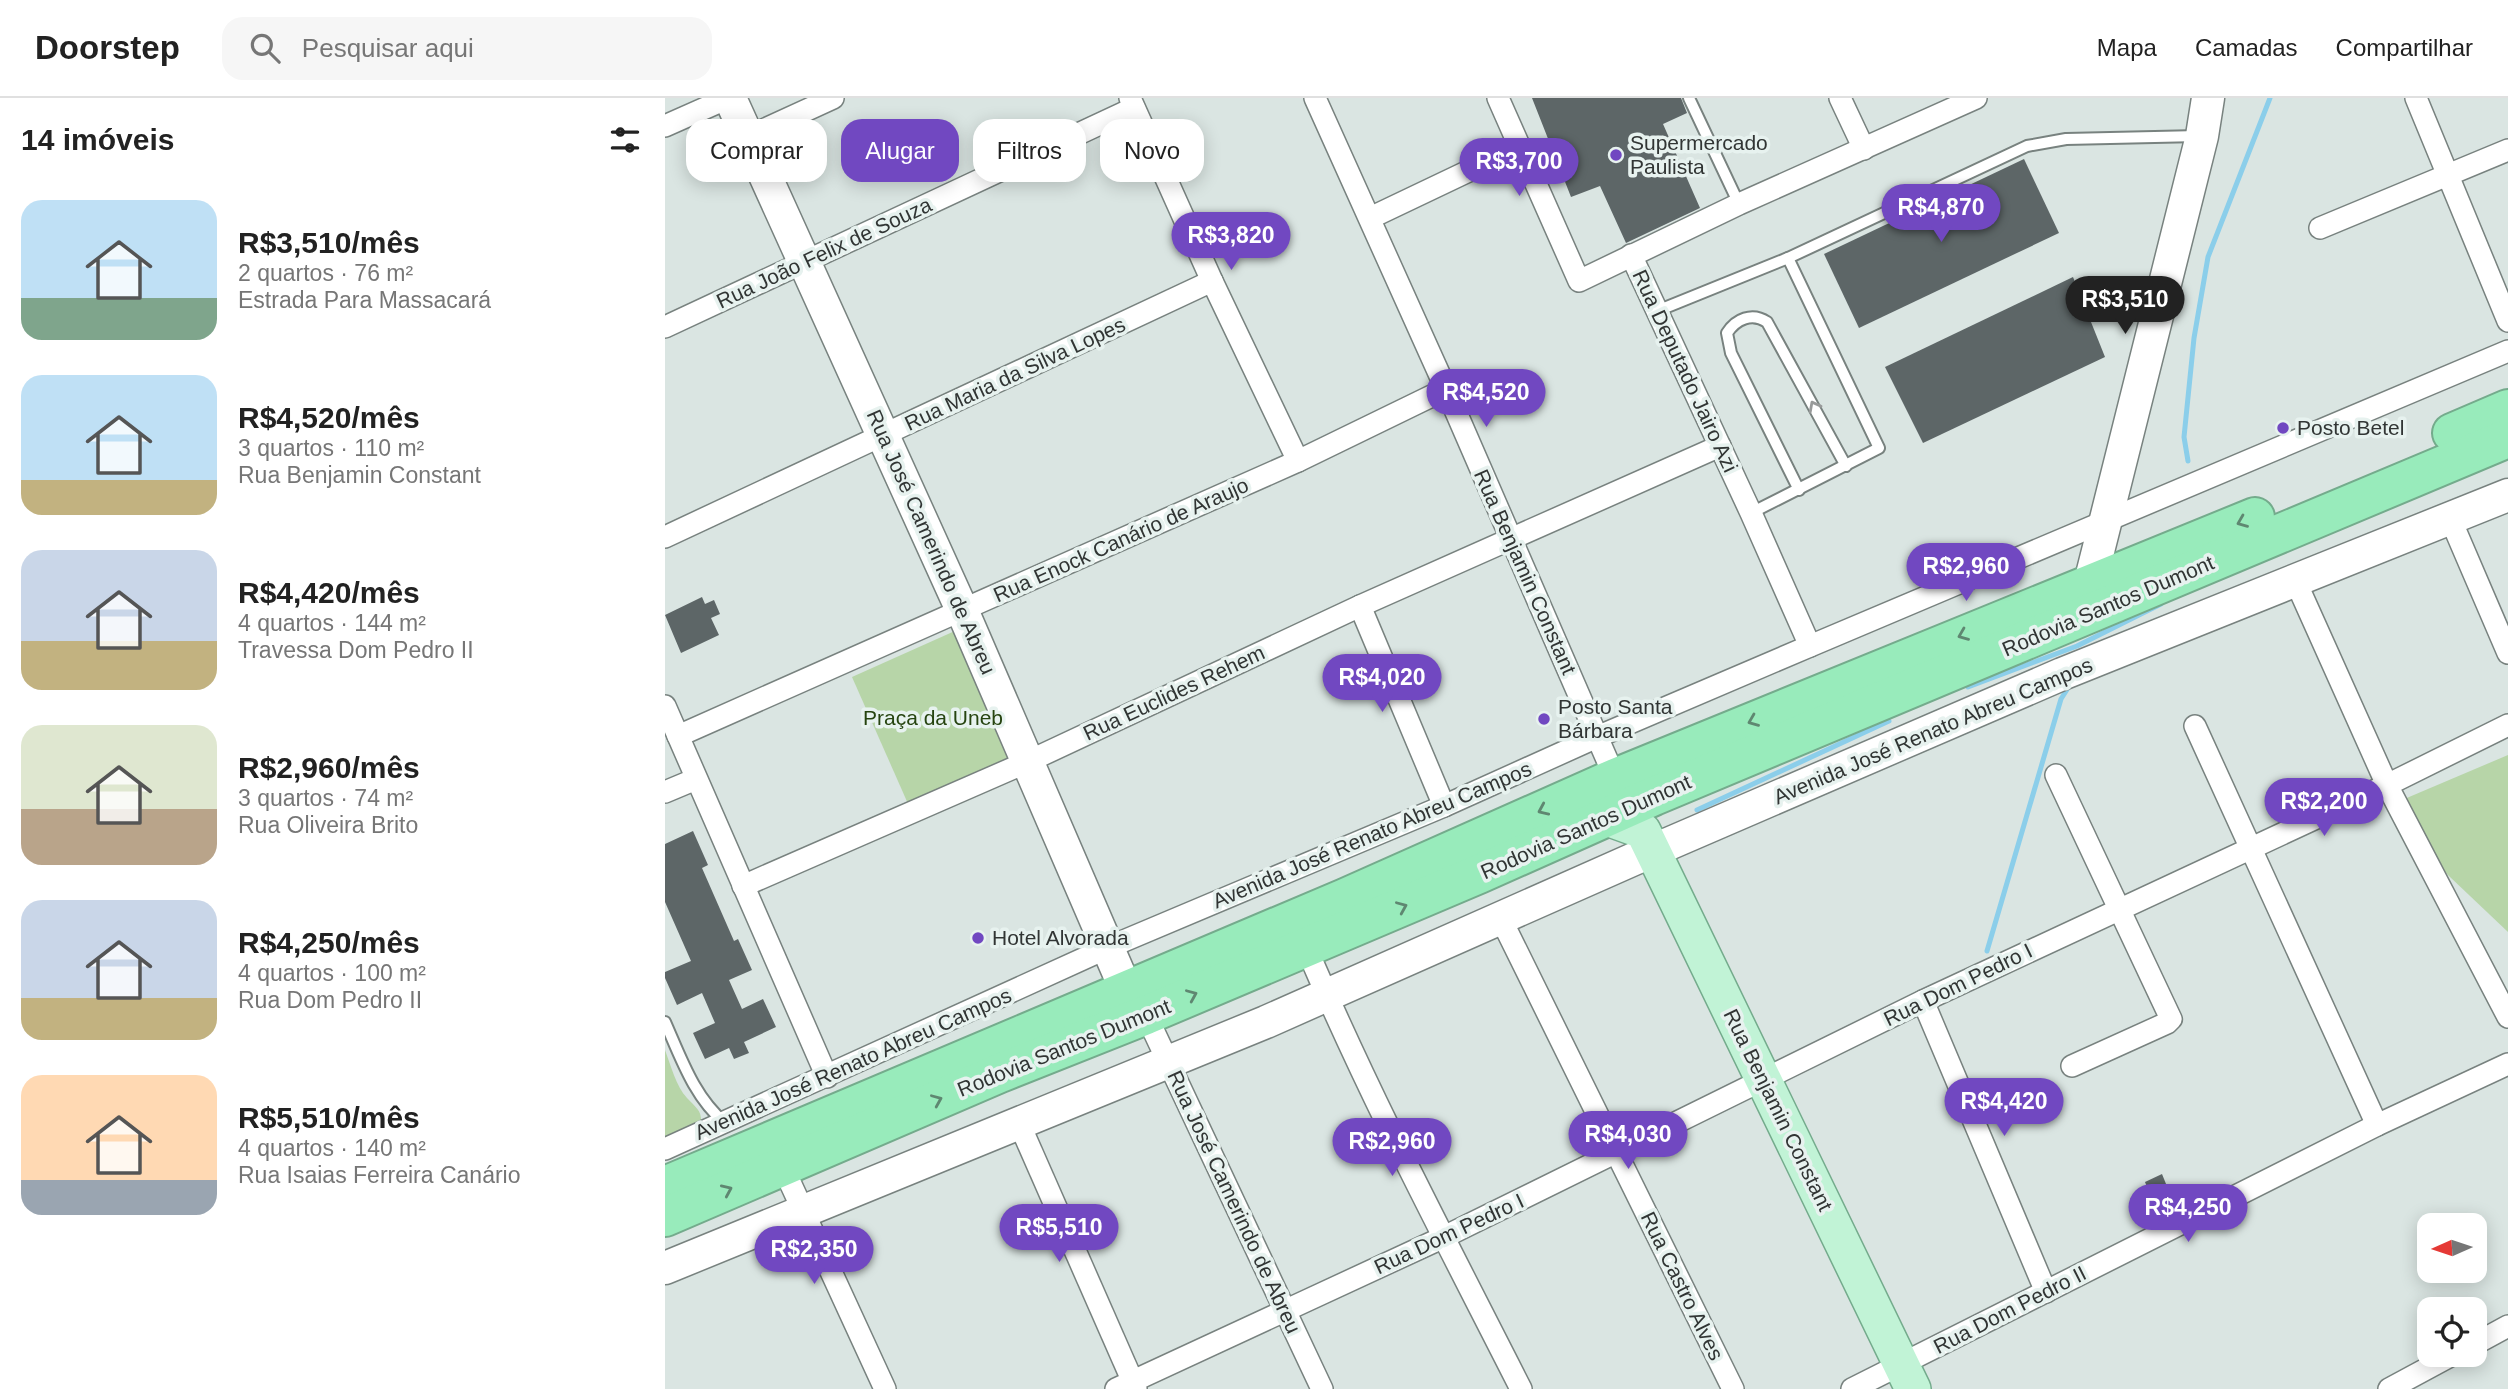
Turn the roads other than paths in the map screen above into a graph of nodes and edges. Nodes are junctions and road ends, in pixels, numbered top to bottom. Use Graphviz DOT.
graph roads {
  1 [pos="729,98"];
  2 [pos="833,98"];
  3 [pos="1315,98"];
  4 [pos="1498,98"];
  5 [pos="1689,98"];
  6 [pos="1840,98"];
  7 [pos="1976,98"];
  8 [pos="2208,98"];
  9 [pos="2416,98"];
  10 [pos="1132,103"];
  11 [pos="739,119"];
  12 [pos="787,119"];
  13 [pos="665,126"];
  14 [pos="2202,136"];
  15 [pos="1519,147"];
  16 [pos="1864,149"];
  17 [pos="2508,150"];
  18 [pos="2450,176"];
  19 [pos="768,182"];
  20 [pos="1739,204"];
  21 [pos="1370,218"];
  22 [pos="2320,229"];
  23 [pos="1631,255"];
  24 [pos="1789,258"];
  25 [pos="804,262"];
  26 [pos="1212,281"];
  27 [pos="1657,311"];
  28 [pos="2508,321"];
  29 [pos="665,327"];
  30 [pos="2508,351"];
  31 [pos="1446,389"];
  32 [pos="2508,409"];
  33 [pos="885,435"];
  34 [pos="2508,438"];
  35 [pos="1720,446"];
  36 [pos="1298,461"];
  37 [pos="1846,466"];
  38 [pos="1799,490"];
  39 [pos="2508,495"];
  40 [pos="1751,513"];
  41 [pos="2450,518"];
  42 [pos="2106,521"];
  43 [pos="665,537"];
  44 [pos="1511,540"];
  45 [pos="2295,580"];
  46 [pos="2090,583"];
  47 [pos="1360,606"];
  48 [pos="962,610"];
  49 [pos="1810,646"];
  50 [pos="2508,653"];
  51 [pos="1912,688"];
  52 [pos="665,706"];
  53 [pos="2508,725"];
  54 [pos="2195,726"];
  55 [pos="1932,731"];
  56 [pos="678,736"];
  57 [pos="1597,737"];
  58 [pos="1027,762"];
  59 [pos="2056,775"];
  60 [pos="696,779"];
  61 [pos="2387,785"];
  62 [pos="665,792"];
  63 [pos="1629,804"];
  64 [pos="1444,806"];
  65 [pos="2250,849"];
  66 [pos="743,886"];
  67 [pos="2119,908"];
  68 [pos="1501,919"];
  69 [pos="1306,947"];
  70 [pos="1108,948"];
  71 [pos="1327,996"];
  72 [pos="1923,1001"];
  73 [pos="1136,1002"];
  74 [pos="2508,1017"];
  75 [pos="666,1029"];
  76 [pos="958,1039"];
  77 [pos="1168,1062"];
  78 [pos="2508,1064"];
  79 [pos="2072,1066"];
  80 [pos="827,1077"];
  81 [pos="1764,1079"];
  82 [pos="725,1123"];
  83 [pos="1019,1123"];
  84 [pos="2378,1125"];
  85 [pos="665,1149"];
  86 [pos="1616,1153"];
  87 [pos="782,1166"];
  88 [pos="665,1186"];
  89 [pos="803,1211"];
  90 [pos="665,1217"];
  91 [pos="1444,1237"];
  92 [pos="665,1268"];
  93 [pos="2046,1292"];
  94 [pos="1285,1310"];
  95 [pos="2508,1326"];
  96 [pos="2487,1337"];
  97 [pos="2430,1367"];
  98 [pos="1907,1377"];
  99 [pos="1128,1386"];
  100 [pos="885,1389"];
  101 [pos="1322,1389"];
  102 [pos="1521,1389"];
  103 [pos="1733,1389"];
  104 [pos="1852,1389"];
  105 [pos="2389,1389"];
  1 -- 11 [label="main road, Rua José Camerindo de Abreu"];
  1 -- 13 [label="street"];
  2 -- 12 [label="street"];
  3 -- 21 [label="street, Rua Benjamin Constant"];
  4 -- 15 [label="street, Rua Deputado Jairo Azi"];
  5 -- 20 [label="lane"];
  6 -- 16 [label="street"];
  7 -- 16 [label="street"];
  8 -- 14 [label="main road"];
  9 -- 18 [label="street"];
  10 -- 25 [label="street, Rua João Felix de Souza"];
  10 -- 26 [label="street"];
  14 -- 24 [label="lane"];
  14 -- 42 [label="main road"];
  15 -- 21 [label="street"];
  15 -- 23 [label="street, Rua Deputado Jairo Azi"];
  16 -- 20 [label="street"];
  17 -- 18 [label="street"];
  18 -- 22 [label="street"];
  18 -- 28 [label="street"];
  19 -- 25 [label="main road, Rua José Camerindo de Abreu"];
  20 -- 23 [label="street"];
  21 -- 31 [label="street, Rua Benjamin Constant"];
  23 -- 27 [label="street, Rua Deputado Jairo Azi"];
  24 -- 27 [label="lane"];
  24 -- 37 [label="lane"];
  25 -- 29 [label="street, Rua João Felix de Souza"];
  25 -- 33 [label="main road, Rua José Camerindo de Abreu"];
  26 -- 33 [label="street, Rua Maria da Silva Lopes"];
  26 -- 36 [label="street"];
  27 -- 35 [label="street, Rua Deputado Jairo Azi"];
  30 -- 42 [label="street, Avenida José Renato Abreu Campos"];
  31 -- 36 [label="street, Rua Enock Canário de Araujo"];
  31 -- 44 [label="street, Rua Benjamin Constant"];
  32 -- 46 [label="highway, Rodovia Santos Dumont, one-way"];
  33 -- 43 [label="street, Rua Maria da Silva Lopes"];
  33 -- 48 [label="main road, Rua José Camerindo de Abreu"];
  34 -- 51 [label="highway, Rodovia Santos Dumont"];
  35 -- 40 [label="street, Rua Deputado Jairo Azi"];
  35 -- 44 [label="street, Rua Euclides Rehem"];
  36 -- 48 [label="street, Rua Enock Canário de Araujo"];
  37 -- 38 [label="lane"];
  37 -- 38 [label="lane, one-way"];
  38 -- 40 [label="lane"];
  39 -- 41 [label="main road, Avenida José Renato Abreu Campos"];
  40 -- 49 [label="street, Rua Deputado Jairo Azi"];
  41 -- 45 [label="main road, Avenida José Renato Abreu Campos"];
  41 -- 50 [label="street"];
  42 -- 46 [label="main road"];
  42 -- 49 [label="street, Avenida José Renato Abreu Campos"];
  44 -- 47 [label="street, Rua Euclides Rehem"];
  44 -- 57 [label="street, Rua Benjamin Constant"];
  45 -- 55 [label="main road, Avenida José Renato Abreu Campos"];
  45 -- 61 [label="street"];
  46 -- 63 [label="highway, Rodovia Santos Dumont, one-way"];
  47 -- 58 [label="street, Rua Euclides Rehem"];
  47 -- 64 [label="street"];
  48 -- 56 [label="street, Rua Enock Canário de Araujo"];
  48 -- 58 [label="main road, Rua José Camerindo de Abreu"];
  49 -- 57 [label="street, Avenida José Renato Abreu Campos"];
  51 -- 55 [label="main road"];
  51 -- 63 [label="highway, Rodovia Santos Dumont"];
  52 -- 56 [label="street"];
  53 -- 61 [label="street, Rua Dom Pedro I"];
  54 -- 65 [label="street"];
  55 -- 63 [label="main road, Avenida José Renato Abreu Campos"];
  56 -- 60 [label="street"];
  57 -- 63 [label="street, Rua Benjamin Constant"];
  57 -- 64 [label="street, Avenida José Renato Abreu Campos"];
  58 -- 66 [label="street, Rua Euclides Rehem"];
  58 -- 70 [label="main road, Rua José Camerindo de Abreu"];
  59 -- 67 [label="street"];
  60 -- 62 [label="street"];
  60 -- 66 [label="street"];
  61 -- 65 [label="street, Rua Dom Pedro I"];
  61 -- 74 [label="street"];
  63 -- 68 [label="main road, Avenida José Renato Abreu Campos"];
  69 -- 63 [label="highway, Rodovia Santos Dumont, one-way"];
  63 -- 73 [label="highway, Rodovia Santos Dumont, one-way"];
  63 -- 81 [label="main road, Rua Benjamin Constant"];
  64 -- 70 [label="street, Avenida José Renato Abreu Campos"];
  65 -- 67 [label="street, Rua Dom Pedro I"];
  65 -- 84 [label="street"];
  66 -- 80 [label="street"];
  67 -- 72 [label="street, Rua Dom Pedro I"];
  67 -- 79 [label="street"];
  68 -- 71 [label="main road, Avenida José Renato Abreu Campos"];
  68 -- 86 [label="street, Rua Castro Alves"];
  69 -- 71 [label="street"];
  73 -- 69 [label="highway, Rodovia Santos Dumont, one-way"];
  70 -- 73 [label="main road, Rua José Camerindo de Abreu"];
  70 -- 76 [label="street, Avenida José Renato Abreu Campos"];
  71 -- 77 [label="main road, Avenida José Renato Abreu Campos"];
  71 -- 91 [label="street"];
  72 -- 81 [label="street, Rua Dom Pedro I"];
  72 -- 93 [label="street"];
  73 -- 76 [label="highway, Rodovia Santos Dumont"];
  73 -- 77 [label="street, Rua José Camerindo de Abreu"];
  87 -- 73 [label="highway, Rodovia Santos Dumont, one-way"];
  75 -- 82 [label="lane"];
  76 -- 80 [label="street, Avenida José Renato Abreu Campos"];
  76 -- 88 [label="highway, Rodovia Santos Dumont"];
  77 -- 83 [label="main road, Avenida José Renato Abreu Campos"];
  77 -- 94 [label="street, Rua José Camerindo de Abreu"];
  78 -- 84 [label="street, Rua Dom Pedro II"];
  80 -- 82 [label="street, Avenida José Renato Abreu Campos"];
  81 -- 86 [label="street, Rua Dom Pedro I"];
  81 -- 98 [label="main road, Rua Benjamin Constant"];
  82 -- 85 [label="street, Avenida José Renato Abreu Campos"];
  83 -- 89 [label="main road, Avenida José Renato Abreu Campos"];
  83 -- 99 [label="street"];
  84 -- 93 [label="street, Rua Dom Pedro II"];
  86 -- 91 [label="street, Rua Dom Pedro I"];
  86 -- 103 [label="street, Rua Castro Alves"];
  87 -- 89 [label="street"];
  90 -- 87 [label="highway, Rodovia Santos Dumont, one-way"];
  89 -- 92 [label="main road, Avenida José Renato Abreu Campos"];
  89 -- 100 [label="street"];
  91 -- 94 [label="street, Rua Dom Pedro I"];
  91 -- 102 [label="street"];
  93 -- 98 [label="street, Rua Dom Pedro II"];
  94 -- 99 [label="street, Rua Dom Pedro I"];
  94 -- 101 [label="street, Rua José Camerindo de Abreu"];
  95 -- 96 [label="street"];
  97 -- 105 [label="street"];
  98 -- 104 [label="street, Rua Dom Pedro II"];
}
